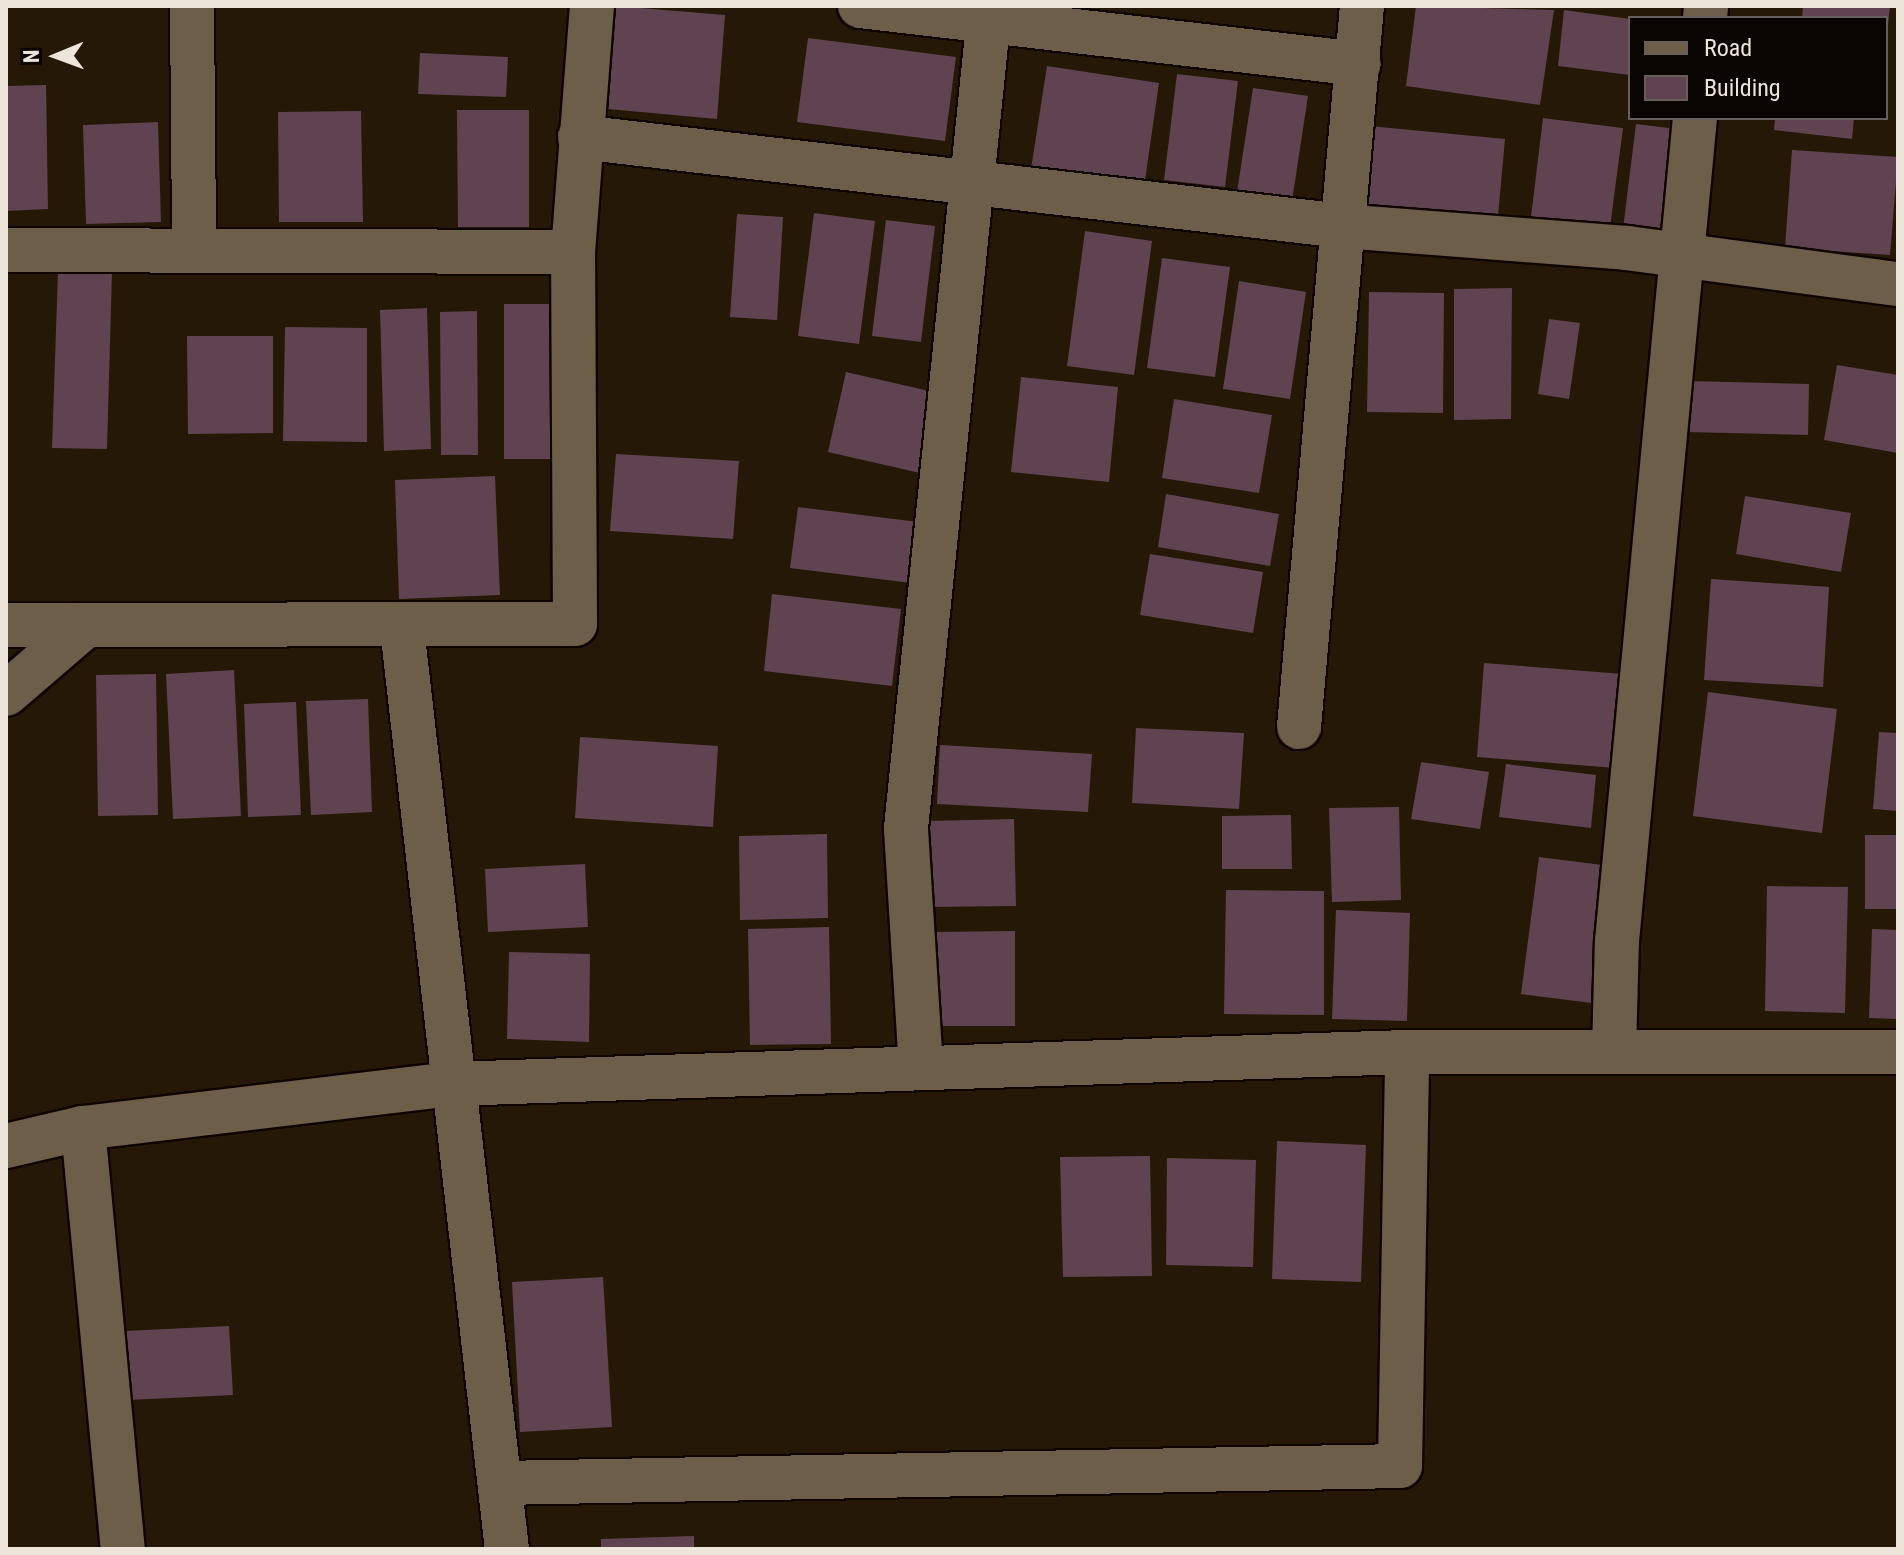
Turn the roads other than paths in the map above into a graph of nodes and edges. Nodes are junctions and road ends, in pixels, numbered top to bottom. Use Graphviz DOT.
graph roads {
  1 [pos="192,6"];
  2 [pos="592,6"];
  3 [pos="860,6"];
  4 [pos="1362,6"];
  5 [pos="990,14"];
  6 [pos="1359,64"];
  7 [pos="1695,120"];
  8 [pos="580,137"];
  9 [pos="973,180"];
  10 [pos="1342,226"];
  11 [pos="6,250"];
  12 [pos="194,251"];
  13 [pos="573,252"];
  14 [pos="1680,255"];
  15 [pos="1898,284"];
  16 [pos="6,625"];
  17 [pos="85,626"];
  18 [pos="402,628"];
  19 [pos="6,694"];
  20 [pos="1299,727"];
  21 [pos="1407,1052"];
  22 [pos="1614,1052"];
  23 [pos="1898,1052"];
  24 [pos="921,1068"];
  25 [pos="452,1084"];
  26 [pos="83,1128"];
  27 [pos="6,1146"];
  28 [pos="500,1483"];
  29 [pos="123,1549"];
  30 [pos="507,1549"];
  1 -- 12 [label="street"];
  2 -- 8 [label="street"];
  3 -- 5 [label="street"];
  4 -- 6 [label="street"];
  5 -- 6 [label="street"];
  5 -- 9 [label="street"];
  6 -- 10 [label="street"];
  7 -- 14 [label="street"];
  8 -- 9 [label="street"];
  8 -- 13 [label="street"];
  9 -- 10 [label="street"];
  9 -- 24 [label="street"];
  10 -- 14 [label="street"];
  10 -- 20 [label="street"];
  11 -- 12 [label="street"];
  12 -- 13 [label="street"];
  13 -- 18 [label="street"];
  14 -- 15 [label="street"];
  14 -- 22 [label="street"];
  16 -- 17 [label="street"];
  17 -- 18 [label="street"];
  17 -- 19 [label="street"];
  18 -- 25 [label="street"];
  21 -- 22 [label="street"];
  21 -- 24 [label="street"];
  21 -- 28 [label="street"];
  22 -- 23 [label="street"];
  24 -- 25 [label="street"];
  25 -- 26 [label="street"];
  25 -- 28 [label="street"];
  26 -- 27 [label="street"];
  26 -- 29 [label="street"];
  28 -- 30 [label="street"];
}
